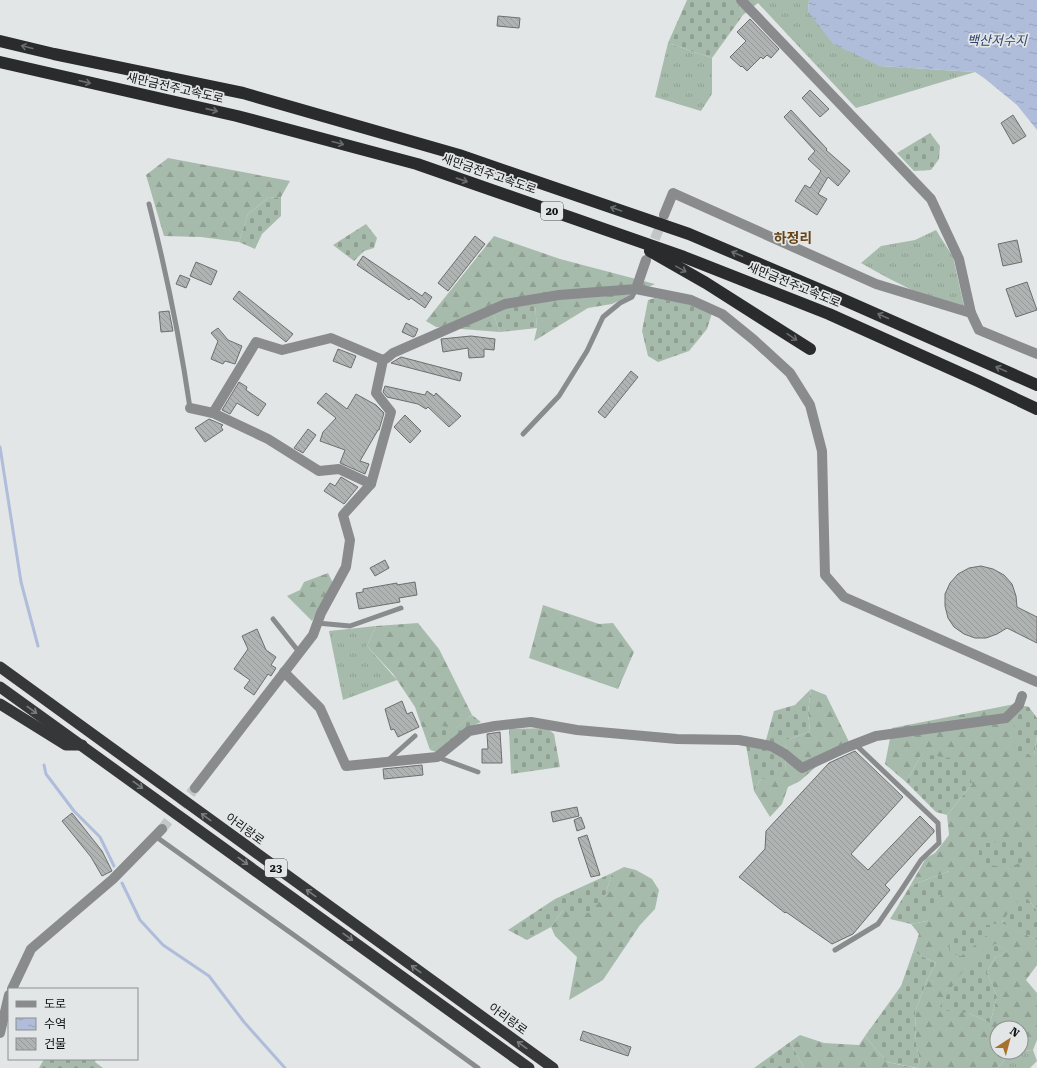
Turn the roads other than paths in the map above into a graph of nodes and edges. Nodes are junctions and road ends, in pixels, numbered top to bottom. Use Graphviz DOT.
graph roads {
  1 [pos="741,0"];
  2 [pos="0,41"];
  3 [pos="0,62"];
  4 [pos="149,204"];
  5 [pos="664,215"];
  6 [pos="623,236"];
  7 [pos="646,260"];
  8 [pos="636,289"];
  9 [pos="971,314"];
  10 [pos="810,350"];
  11 [pos="1037,354"];
  12 [pos="383,360"];
  13 [pos="1037,385"];
  14 [pos="190,408"];
  15 [pos="1037,409"];
  16 [pos="213,413"];
  17 [pos="523,434"];
  18 [pos="371,484"];
  19 [pos="401,608"];
  20 [pos="273,619"];
  21 [pos="317,623"];
  22 [pos="299,652"];
  23 [pos="0,667"];
  24 [pos="284,672"];
  25 [pos="1037,682"];
  26 [pos="0,687"];
  27 [pos="1022,696"];
  28 [pos="0,704"];
  29 [pos="415,736"];
  30 [pos="855,744"];
  31 [pos="82,746"];
  32 [pos="436,756"];
  33 [pos="386,762"];
  34 [pos="478,772"];
  35 [pos="195,788"];
  36 [pos="159,833"];
  37 [pos="835,950"];
  38 [pos="12,988"];
  39 [pos="8,999"];
  40 [pos="0,1033"];
  41 [pos="478,1068"];
  42 [pos="530,1068"];
  43 [pos="553,1068"];
  1 -- 9 [label="street"];
  13 -- 2 [label="highway, 새만금전주고속도로 / 20, one-way"];
  3 -- 6 [label="highway, 새만금전주고속도로 / 20, one-way"];
  4 -- 14 [label="lane"];
  5 -- 9 [label="street"];
  6 -- 10 [label="highway, one-way"];
  6 -- 15 [label="highway, 새만금전주고속도로 / 20"];
  7 -- 8 [label="street"];
  8 -- 12 [label="street"];
  8 -- 17 [label="lane"];
  8 -- 25 [label="street"];
  9 -- 11 [label="street"];
  12 -- 16 [label="street"];
  12 -- 18 [label="street"];
  14 -- 16 [label="street"];
  16 -- 18 [label="street"];
  18 -- 21 [label="street"];
  19 -- 21 [label="lane"];
  20 -- 22 [label="lane"];
  21 -- 22 [label="street"];
  22 -- 24 [label="street"];
  43 -- 23 [label="highway, 아리랑로 / 23, one-way"];
  24 -- 33 [label="street"];
  24 -- 35 [label="street"];
  26 -- 31 [label="highway, 23, one-way"];
  27 -- 30 [label="street"];
  28 -- 31 [label="highway"];
  29 -- 33 [label="lane"];
  30 -- 32 [label="street"];
  30 -- 37 [label="lane"];
  31 -- 42 [label="highway, 23, one-way"];
  32 -- 33 [label="street"];
  32 -- 34 [label="lane"];
  36 -- 38 [label="street"];
  36 -- 41 [label="lane"];
  39 -- 40 [label="street"];
}
